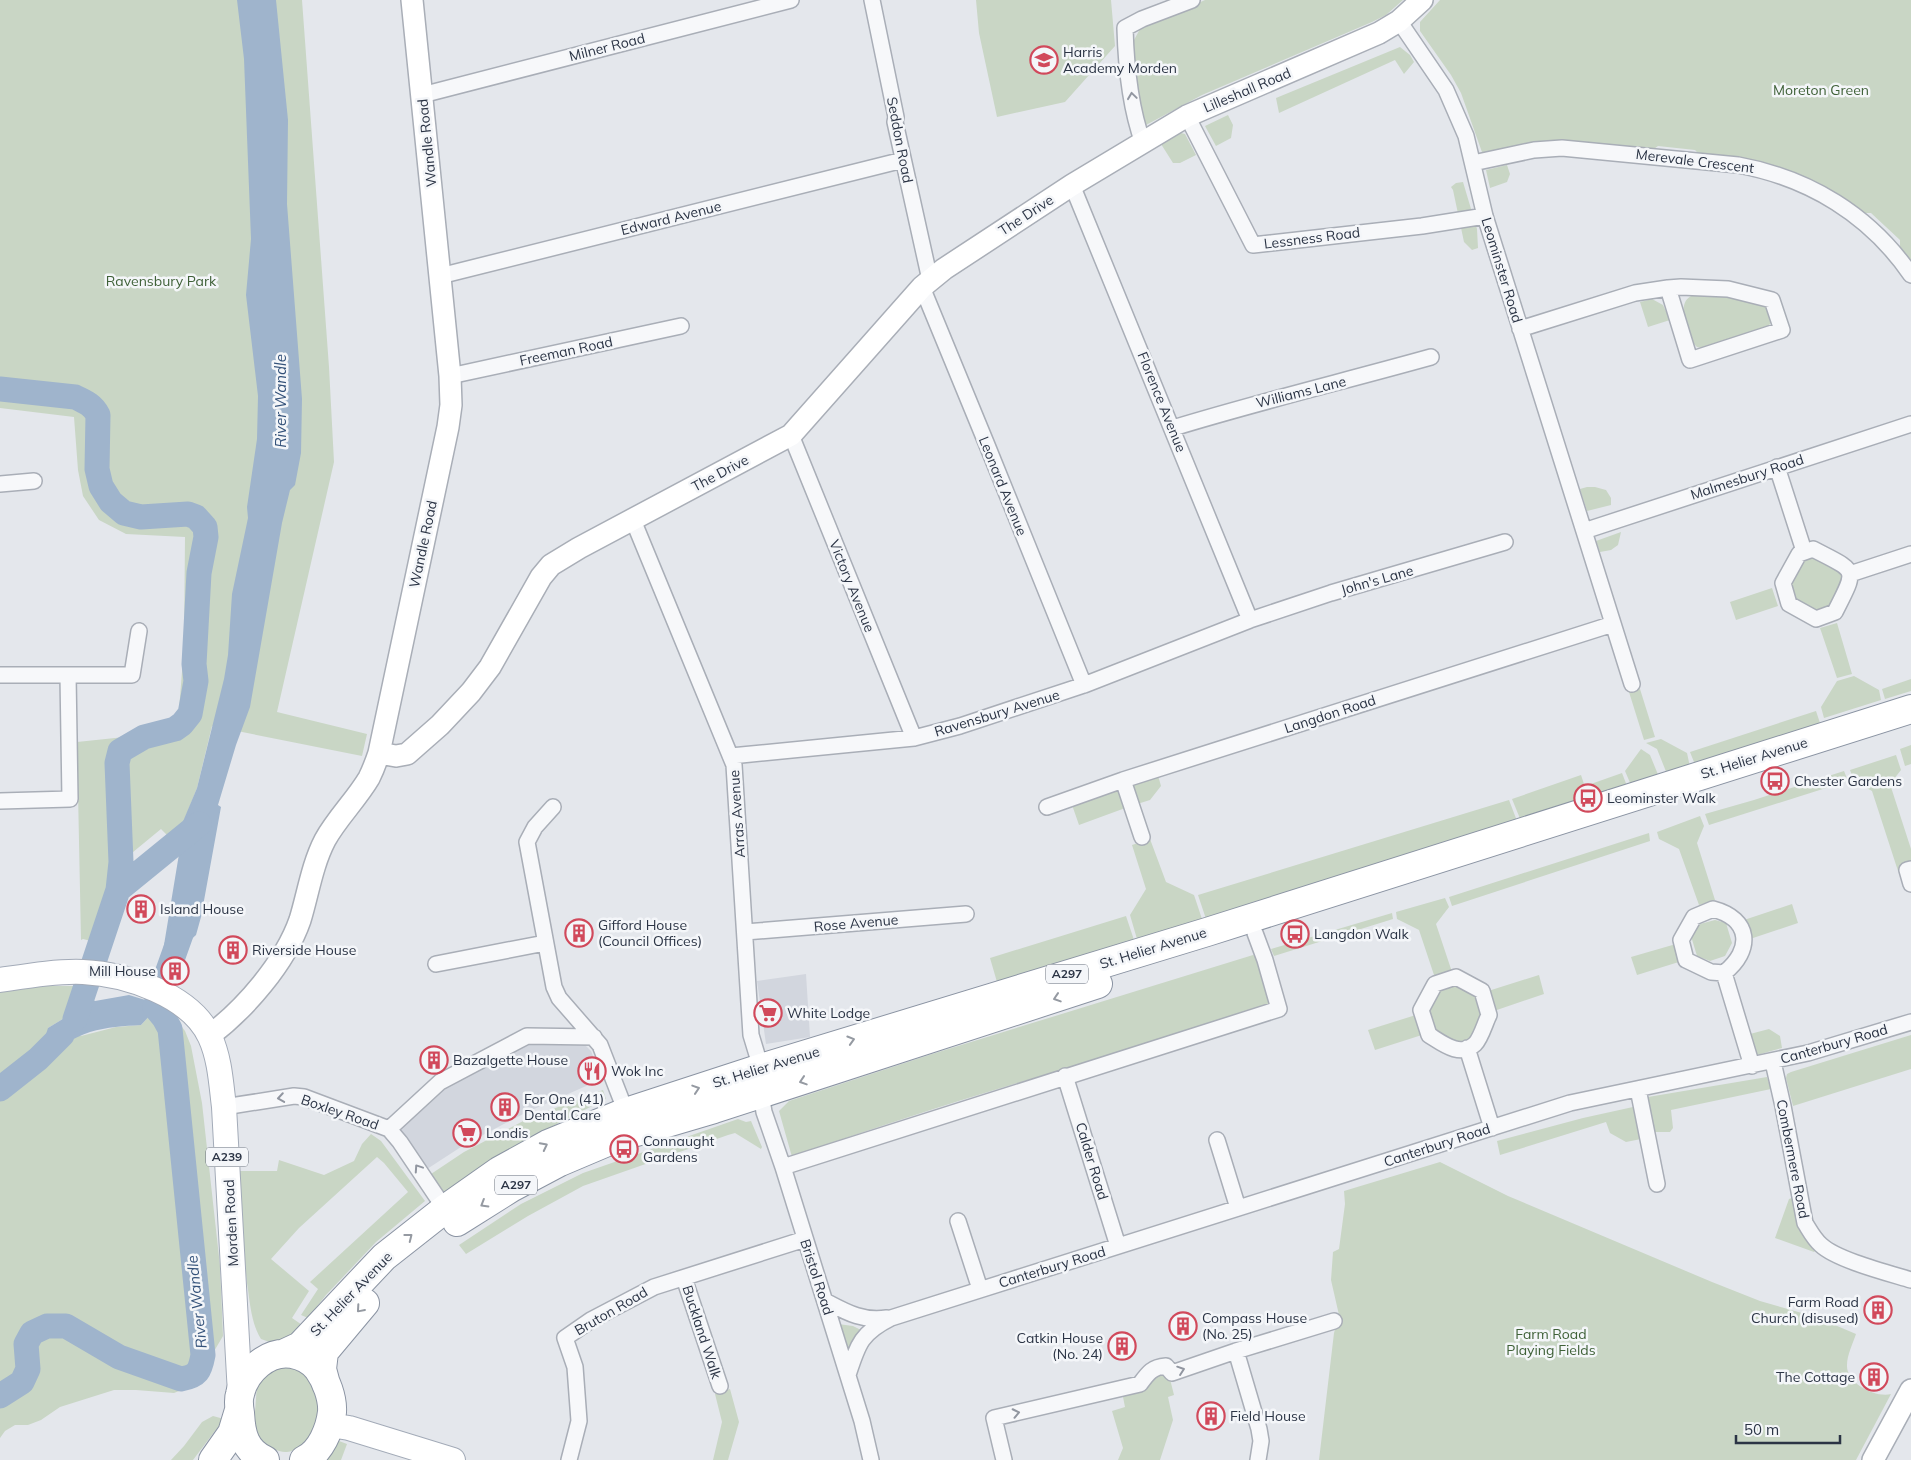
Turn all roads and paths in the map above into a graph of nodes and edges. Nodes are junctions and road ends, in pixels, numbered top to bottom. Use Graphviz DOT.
graph roads {
  1 [pos="412,0"];
  2 [pos="792,0"];
  3 [pos="872,0"];
  4 [pos="1192,0"];
  5 [pos="1422,0"];
  6 [pos="1399,21"];
  7 [pos="422,94"];
  8 [pos="1187,116"];
  9 [pos="1143,143"];
  10 [pos="903,160"];
  11 [pos="1473,163"];
  12 [pos="1072,185"];
  13 [pos="1485,216"];
  14 [pos="1911,275"];
  15 [pos="440,276"];
  16 [pos="926,284"];
  17 [pos="1668,288"];
  18 [pos="681,326"];
  19 [pos="1520,329"];
  20 [pos="1431,358"];
  21 [pos="450,376"];
  22 [pos="1911,424"];
  23 [pos="1173,428"];
  24 [pos="791,435"];
  25 [pos="1777,467"];
  26 [pos="34,481"];
  27 [pos="0,484"];
  28 [pos="633,520"];
  29 [pos="1584,531"];
  30 [pos="1504,542"];
  31 [pos="1804,551"];
  32 [pos="1911,554"];
  33 [pos="1850,574"];
  34 [pos="1250,620"];
  35 [pos="1613,624"];
  36 [pos="140,631"];
  37 [pos="0,675"];
  38 [pos="68,675"];
  39 [pos="1632,684"];
  40 [pos="1084,685"];
  41 [pos="1911,709"];
  42 [pos="1911,726"];
  43 [pos="914,738"];
  44 [pos="379,754"];
  45 [pos="731,756"];
  46 [pos="1123,780"];
  47 [pos="0,801"];
  48 [pos="553,807"];
  49 [pos="1047,807"];
  50 [pos="1142,837"];
  51 [pos="1911,869"];
  52 [pos="1911,884"];
  53 [pos="966,914"];
  54 [pos="745,932"];
  55 [pos="1255,933"];
  56 [pos="545,943"];
  57 [pos="436,964"];
  58 [pos="1724,973"];
  59 [pos="0,980"];
  60 [pos="1911,1022"];
  61 [pos="209,1036"];
  62 [pos="594,1037"];
  63 [pos="1467,1048"];
  64 [pos="1772,1062"];
  65 [pos="1752,1066"];
  66 [pos="761,1068"];
  67 [pos="1065,1076"];
  68 [pos="1638,1089"];
  69 [pos="761,1094"];
  70 [pos="224,1108"];
  71 [pos="626,1112"];
  72 [pos="1492,1128"];
  73 [pos="389,1129"];
  74 [pos="1217,1140"];
  75 [pos="783,1166"];
  76 [pos="1657,1184"];
  77 [pos="445,1208"];
  78 [pos="1238,1208"];
  79 [pos="958,1222"];
  80 [pos="805,1239"];
  81 [pos="1118,1246"];
  82 [pos="684,1278"];
  83 [pos="1911,1280"];
  84 [pos="980,1290"];
  85 [pos="825,1301"];
  86 [pos="236,1313"];
  87 [pos="890,1318"];
  88 [pos="1334,1321"];
  89 [pos="1236,1351"];
  90 [pos="281,1353"];
  91 [pos="848,1375"];
  92 [pos="326,1384"];
  93 [pos="720,1386"];
  94 [pos="1911,1390"];
  95 [pos="240,1401"];
  96 [pos="330,1425"];
  97 [pos="257,1459"];
  98 [pos="213,1460"];
  99 [pos="304,1460"];
  100 [pos="453,1460"];
  101 [pos="569,1460"];
  102 [pos="871,1460"];
  103 [pos="1004,1460"];
  104 [pos="1258,1460"];
  105 [pos="1873,1460"];
  1 -- 7 [label="street, Wandle Road"];
  2 -- 7 [label="street, Milner Road"];
  3 -- 10 [label="street, Seddon Road"];
  9 -- 4 [label="street, one-way"];
  5 -- 6 [label="street, Lilleshall Road"];
  6 -- 8 [label="street, Lilleshall Road"];
  6 -- 11 [label="street, Leominster Road"];
  7 -- 15 [label="street, Wandle Road"];
  8 -- 9 [label="street, Lilleshall Road"];
  8 -- 13 [label="street, Lessness Road"];
  9 -- 12 [label="street, Lilleshall Road"];
  10 -- 15 [label="street, Edward Avenue"];
  10 -- 16 [label="street, Seddon Road"];
  11 -- 13 [label="street, Leominster Road"];
  11 -- 14 [label="street, Merevale Crescent"];
  12 -- 16 [label="street, The Drive"];
  12 -- 23 [label="street, Florence Avenue"];
  13 -- 19 [label="street, Leominster Road"];
  15 -- 21 [label="street, Wandle Road"];
  16 -- 24 [label="street, The Drive"];
  16 -- 40 [label="street, Leonard Avenue"];
  17 -- 17 [label="street"];
  17 -- 19 [label="street"];
  18 -- 21 [label="street, Freeman Road"];
  19 -- 29 [label="street, Leominster Road"];
  20 -- 23 [label="street, Williams Lane"];
  21 -- 44 [label="street, Wandle Road"];
  22 -- 25 [label="street, Malmesbury Road"];
  23 -- 34 [label="street, Florence Avenue"];
  24 -- 28 [label="street, The Drive"];
  24 -- 43 [label="street, Victory Avenue"];
  25 -- 29 [label="street, Malmesbury Road"];
  25 -- 31 [label="street"];
  26 -- 27 [label="street"];
  28 -- 44 [label="street, The Drive"];
  28 -- 45 [label="street, Arras Avenue"];
  29 -- 35 [label="street"];
  30 -- 34 [label="street, John's Lane"];
  31 -- 33 [label="street"];
  31 -- 33 [label="street"];
  32 -- 33 [label="street"];
  34 -- 40 [label="street, Ravensbury Avenue"];
  35 -- 39 [label="street"];
  35 -- 46 [label="street, Langdon Road"];
  36 -- 38 [label="street"];
  37 -- 38 [label="street"];
  38 -- 47 [label="street"];
  40 -- 43 [label="street, Ravensbury Avenue"];
  66 -- 41 [label="highway, St. Helier Avenue / A297, one-way"];
  42 -- 55 [label="highway, St. Helier Avenue / A297"];
  43 -- 45 [label="street, Ravensbury Avenue"];
  44 -- 61 [label="street, Wandle Road"];
  45 -- 54 [label="street, Arras Avenue"];
  46 -- 49 [label="street, Langdon Road"];
  46 -- 50 [label="street"];
  48 -- 56 [label="street"];
  51 -- 52 [label="street"];
  53 -- 54 [label="street, Rose Avenue"];
  54 -- 66 [label="street, Arras Avenue"];
  55 -- 67 [label="street"];
  55 -- 69 [label="highway, St. Helier Avenue / A297, one-way"];
  56 -- 57 [label="street"];
  56 -- 62 [label="street"];
  58 -- 58 [label="street"];
  58 -- 65 [label="street"];
  59 -- 61 [label="main road, Morden Road / A239"];
  60 -- 64 [label="street, Canterbury Road"];
  61 -- 70 [label="main road, Morden Road / A239"];
  62 -- 71 [label="street"];
  62 -- 73 [label="street"];
  63 -- 63 [label="street"];
  63 -- 72 [label="street"];
  64 -- 65 [label="street, Canterbury Road"];
  64 -- 83 [label="street, Combermere Road"];
  65 -- 68 [label="street, Canterbury Road"];
  71 -- 66 [label="highway, St. Helier Avenue / A297, one-way"];
  67 -- 75 [label="street"];
  67 -- 81 [label="street, Calder Road"];
  68 -- 72 [label="street, Canterbury Road"];
  68 -- 76 [label="street"];
  69 -- 75 [label="street, Bristol Road"];
  69 -- 92 [label="highway, St. Helier Avenue / A297, one-way"];
  73 -- 70 [label="street, Boxley Road, one-way"];
  70 -- 86 [label="main road, Morden Road / A239"];
  77 -- 71 [label="highway, St. Helier Avenue / A297, one-way"];
  72 -- 78 [label="street, Canterbury Road"];
  77 -- 73 [label="street, Boxley Road, one-way"];
  74 -- 78 [label="street"];
  75 -- 80 [label="street, Bristol Road"];
  90 -- 77 [label="highway, St. Helier Avenue / A297, one-way"];
  78 -- 81 [label="street, Canterbury Road"];
  79 -- 84 [label="street, Canterbury Road"];
  80 -- 82 [label="street, Bruton Road"];
  80 -- 85 [label="street, Bristol Road"];
  81 -- 84 [label="street, Canterbury Road"];
  82 -- 93 [label="street, Buckland Walk"];
  82 -- 101 [label="street, Bruton Road"];
  84 -- 87 [label="street, Canterbury Road"];
  85 -- 87 [label="street"];
  85 -- 91 [label="street, Bristol Road"];
  86 -- 90 [label="main road, Morden Road / A239"];
  86 -- 95 [label="main road, Morden Road / A239"];
  87 -- 91 [label="street, Canterbury Road"];
  88 -- 89 [label="street"];
  103 -- 89 [label="street, one-way"];
  89 -- 104 [label="street"];
  90 -- 92 [label="highway"];
  90 -- 95 [label="highway, St. Helier Avenue"];
  91 -- 102 [label="street, Bristol Road"];
  92 -- 96 [label="highway"];
  94 -- 105 [label="street"];
  95 -- 97 [label="highway"];
  95 -- 98 [label="highway, St. Helier Avenue"];
  96 -- 99 [label="highway"];
  96 -- 100 [label="main road"];
}
